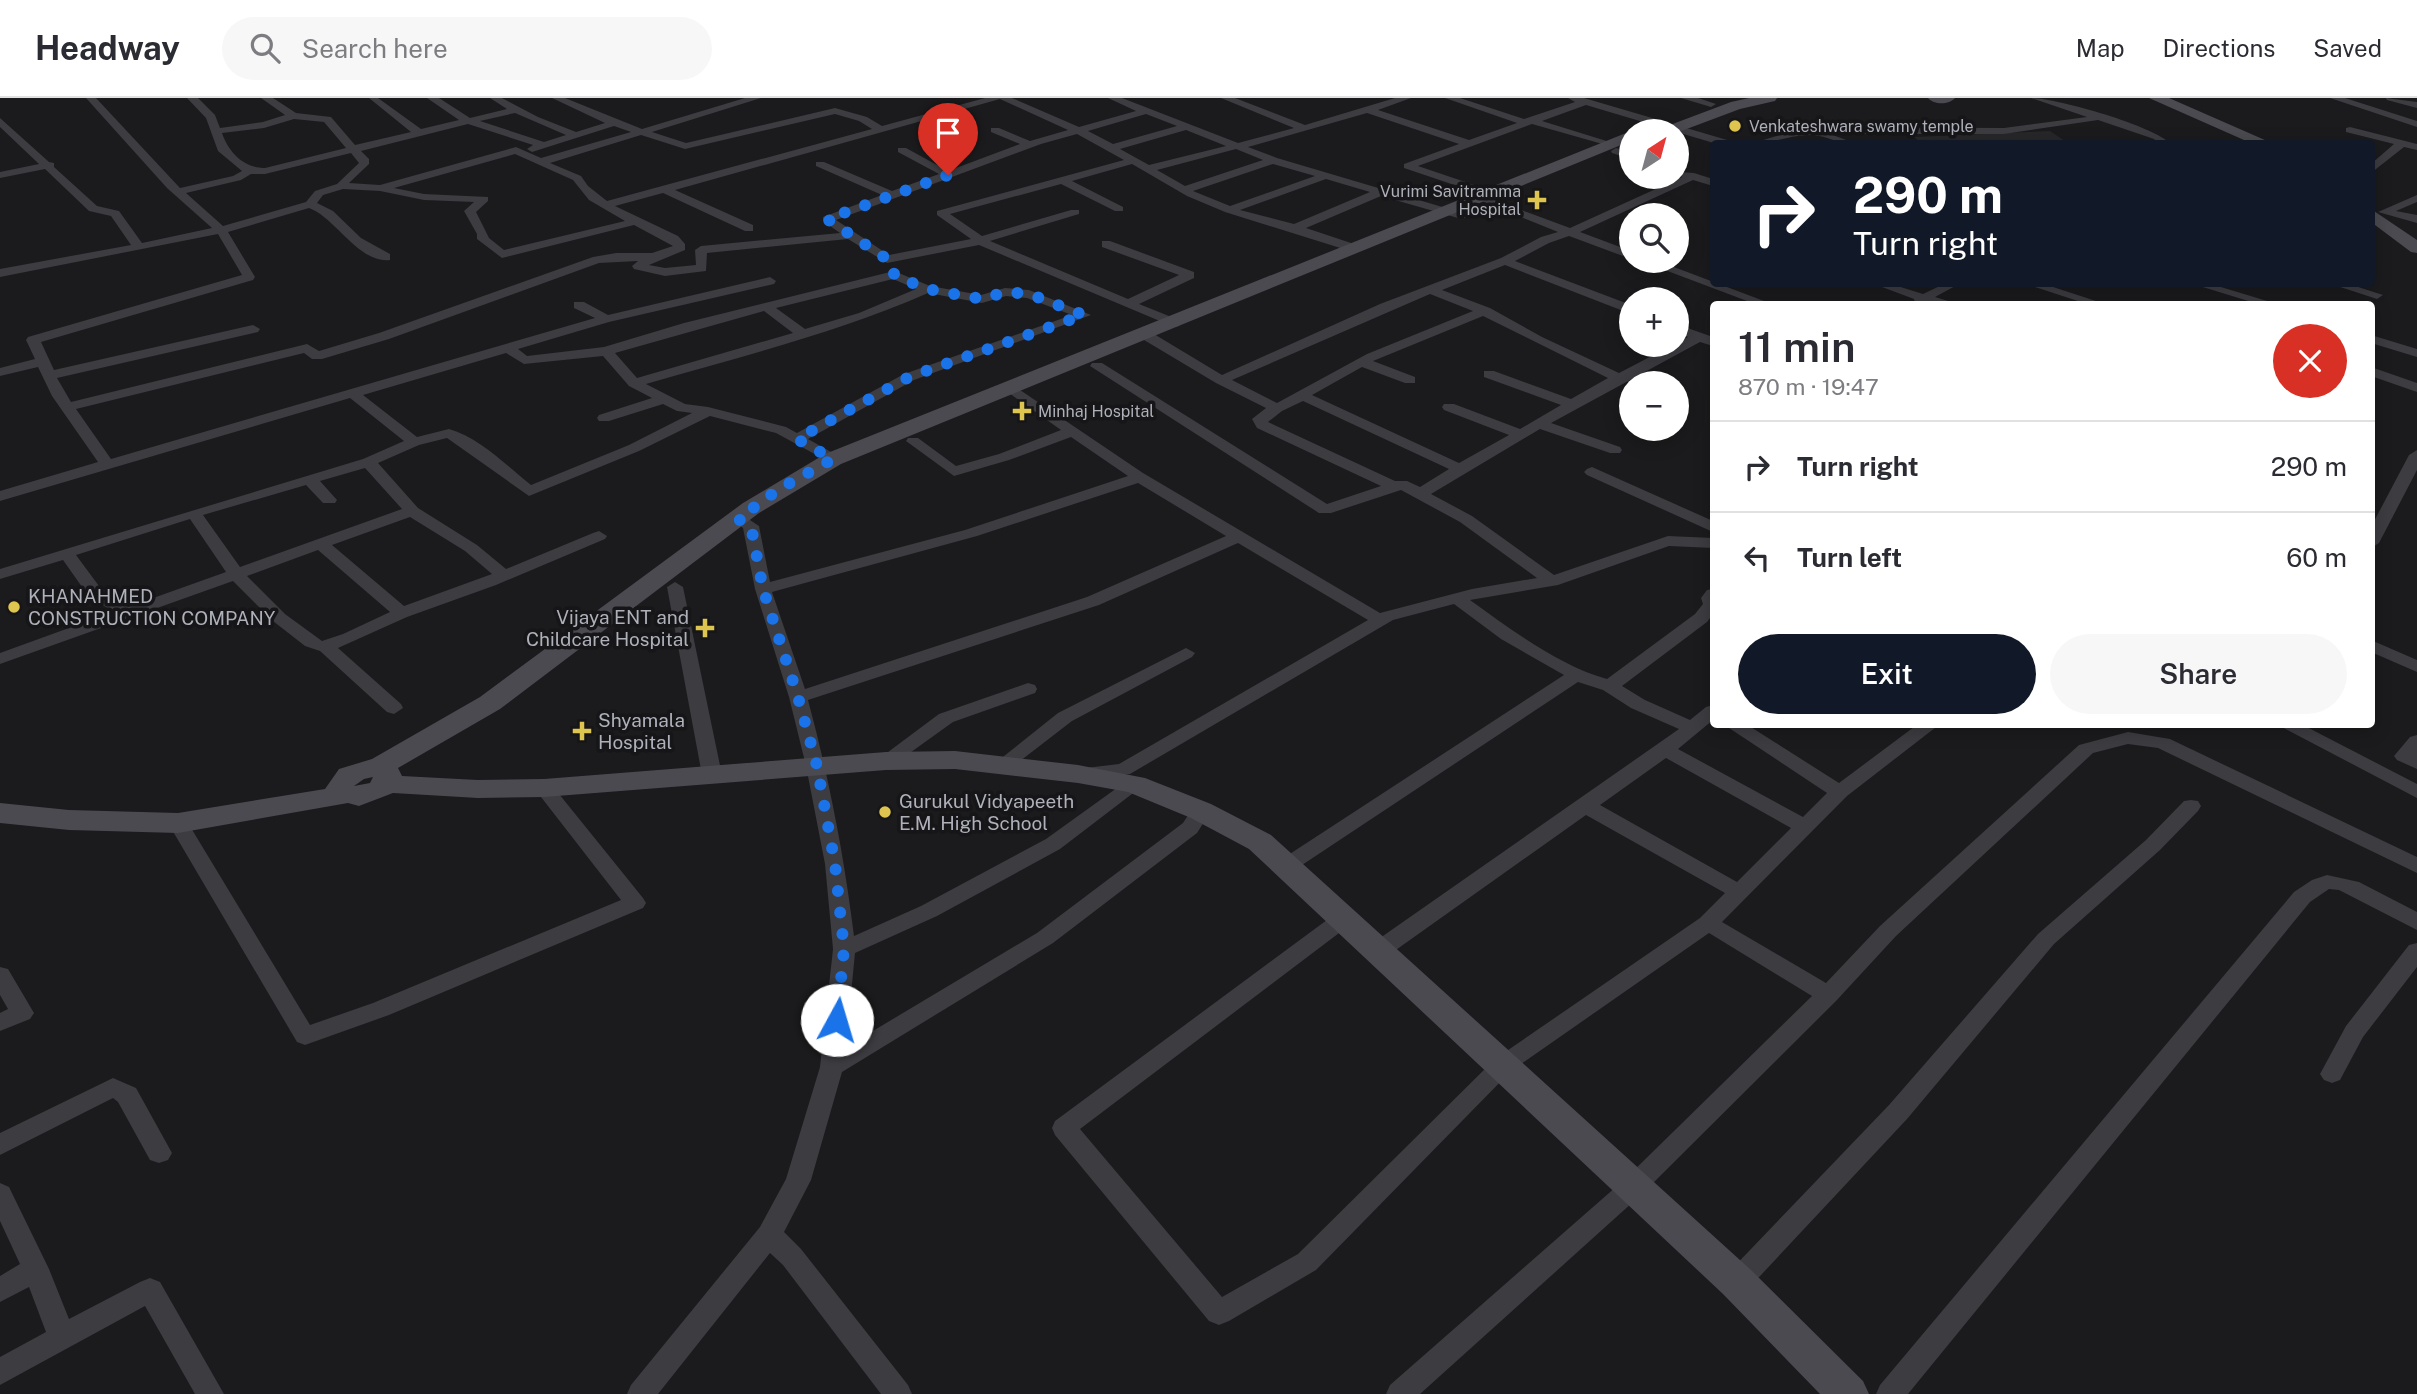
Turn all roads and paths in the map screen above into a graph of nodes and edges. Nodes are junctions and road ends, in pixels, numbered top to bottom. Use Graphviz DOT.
graph roads {
  1 [pos="91,98"];
  2 [pos="192,98"];
  3 [pos="265,98"];
  4 [pos="432,98"];
  5 [pos="495,98"];
  6 [pos="557,98"];
  7 [pos="756,98"];
  8 [pos="996,98"];
  9 [pos="1004,98"];
  10 [pos="1112,98"];
  11 [pos="1226,98"];
  12 [pos="1406,98"];
  13 [pos="1450,98"];
  14 [pos="1572,98"];
  15 [pos="1686,98"];
  16 [pos="1736,98"];
  17 [pos="1770,98"];
  18 [pos="1935,98"];
  19 [pos="1948,98"];
  20 [pos="2036,98"];
  21 [pos="2147,98"];
  22 [pos="2335,98"];
  23 [pos="2392,98"];
  24 [pos="373,99"];
  25 [pos="2165,99"];
  26 [pos="1265,101"];
  27 [pos="1584,102"];
  28 [pos="1712,104"];
  29 [pos="2417,105"];
  30 [pos="1247,106"];
  31 [pos="519,109"];
  32 [pos="1366,109"];
  33 [pos="1146,111"];
  34 [pos="293,116"];
  35 [pos="2099,117"];
  36 [pos="1642,119"];
  37 [pos="1684,119"];
  38 [pos="1689,120"];
  39 [pos="0,121"];
  40 [pos="468,121"];
  41 [pos="1526,121"];
  42 [pos="614,123"];
  43 [pos="2417,124"];
  44 [pos="779,125"];
  45 [pos="1186,127"];
  46 [pos="1302,127"];
  47 [pos="880,129"];
  48 [pos="995,130"];
  49 [pos="1077,130"];
  50 [pos="2350,130"];
  51 [pos="217,131"];
  52 [pos="640,131"];
  53 [pos="1812,132"];
  54 [pos="419,133"];
  55 [pos="1689,133"];
  56 [pos="576,135"];
  57 [pos="812,139"];
  58 [pos="1716,140"];
  59 [pos="1767,140"];
  60 [pos="1839,140"];
  61 [pos="2161,140"];
  62 [pos="2247,140"];
  63 [pos="2258,140"];
  64 [pos="1469,144"];
  65 [pos="2401,144"];
  66 [pos="544,145"];
  67 [pos="1031,145"];
  68 [pos="1236,146"];
  69 [pos="1619,146"];
  70 [pos="2417,147"];
  71 [pos="1111,148"];
  72 [pos="353,149"];
  73 [pos="1619,149"];
  74 [pos="902,150"];
  75 [pos="520,153"];
  76 [pos="1273,160"];
  77 [pos="540,162"];
  78 [pos="1132,162"];
  79 [pos="820,164"];
  80 [pos="50,165"];
  81 [pos="2375,167"];
  82 [pos="1146,169"];
  83 [pos="249,172"];
  84 [pos="0,175"];
  85 [pos="948,175"];
  86 [pos="1689,175"];
  87 [pos="1328,176"];
  88 [pos="1693,176"];
  89 [pos="1062,180"];
  90 [pos="1710,182"];
  91 [pos="342,186"];
  92 [pos="380,188"];
  93 [pos="662,188"];
  94 [pos="1184,190"];
  95 [pos="177,192"];
  96 [pos="1380,192"];
  97 [pos="891,195"];
  98 [pos="1487,197"];
  99 [pos="2417,198"];
  100 [pos="310,204"];
  101 [pos="606,205"];
  102 [pos="1119,209"];
  103 [pos="1228,210"];
  104 [pos="2375,210"];
  105 [pos="1074,212"];
  106 [pos="1454,213"];
  107 [pos="2417,219"];
  108 [pos="638,221"];
  109 [pos="749,228"];
  110 [pos="1295,228"];
  111 [pos="221,230"];
  112 [pos="1572,232"];
  113 [pos="850,235"];
  114 [pos="2417,236"];
  115 [pos="979,241"];
  116 [pos="1106,244"];
  117 [pos="139,247"];
  118 [pos="1353,248"];
  119 [pos="2417,248"];
  120 [pos="1619,250"];
  121 [pos="386,257"];
  122 [pos="653,257"];
  123 [pos="887,259"];
  124 [pos="1505,261"];
  125 [pos="0,273"];
  126 [pos="1686,273"];
  127 [pos="894,275"];
  128 [pos="1709,280"];
  129 [pos="770,281"];
  130 [pos="1726,287"];
  131 [pos="1889,287"];
  132 [pos="1947,287"];
  133 [pos="2042,287"];
  134 [pos="2210,287"];
  135 [pos="2348,287"];
  136 [pos="927,289"];
  137 [pos="1431,290"];
  138 [pos="2377,295"];
  139 [pos="1924,298"];
  140 [pos="1759,301"];
  141 [pos="1918,301"];
  142 [pos="1934,301"];
  143 [pos="2089,301"];
  144 [pos="2260,301"];
  145 [pos="579,304"];
  146 [pos="1128,304"];
  147 [pos="1619,305"];
  148 [pos="766,307"];
  149 [pos="1485,311"];
  150 [pos="606,319"];
  151 [pos="1174,323"];
  152 [pos="253,329"];
  153 [pos="356,331"];
  154 [pos="1689,333"];
  155 [pos="805,335"];
  156 [pos="1150,338"];
  157 [pos="1706,340"];
  158 [pos="2375,340"];
  159 [pos="307,348"];
  160 [pos="508,348"];
  161 [pos="606,351"];
  162 [pos="2417,353"];
  163 [pos="1363,362"];
  164 [pos="1097,366"];
  165 [pos="48,368"];
  166 [pos="1635,371"];
  167 [pos="0,372"];
  168 [pos="1489,374"];
  169 [pos="2375,376"];
  170 [pos="1619,378"];
  171 [pos="1221,380"];
  172 [pos="1410,380"];
  173 [pos="634,383"];
  174 [pos="2417,388"];
  175 [pos="352,393"];
  176 [pos="1018,393"];
  177 [pos="1303,396"];
  178 [pos="662,399"];
  179 [pos="1573,405"];
  180 [pos="68,407"];
  181 [pos="1449,407"];
  182 [pos="1277,408"];
  183 [pos="708,411"];
  184 [pos="604,418"];
  185 [pos="1539,424"];
  186 [pos="1070,432"];
  187 [pos="1521,434"];
  188 [pos="797,439"];
  189 [pos="913,441"];
  190 [pos="414,442"];
  191 [pos="1615,450"];
  192 [pos="2417,455"];
  193 [pos="833,459"];
  194 [pos="368,462"];
  195 [pos="107,464"];
  196 [pos="1460,469"];
  197 [pos="1592,472"];
  198 [pos="1140,477"];
  199 [pos="811,478"];
  200 [pos="309,479"];
  201 [pos="1395,487"];
  202 [pos="1420,494"];
  203 [pos="0,496"];
  204 [pos="330,500"];
  205 [pos="412,511"];
  206 [pos="194,513"];
  207 [pos="744,523"];
  208 [pos="1710,526"];
  209 [pos="2375,535"];
  210 [pos="599,536"];
  211 [pos="1238,537"];
  212 [pos="1710,543"];
  213 [pos="321,545"];
  214 [pos="67,554"];
  215 [pos="0,574"];
  216 [pos="502,574"];
  217 [pos="235,575"];
  218 [pos="1552,581"];
  219 [pos="675,587"];
  220 [pos="763,589"];
  221 [pos="1457,598"];
  222 [pos="1710,607"];
  223 [pos="401,613"];
  224 [pos="127,614"];
  225 [pos="1380,620"];
  226 [pos="327,647"];
  227 [pos="2375,647"];
  228 [pos="1186,653"];
  229 [pos="0,659"];
  230 [pos="2417,667"];
  231 [pos="1575,676"];
  232 [pos="1610,686"];
  233 [pos="518,689"];
  234 [pos="1028,689"];
  235 [pos="798,697"];
  236 [pos="394,708"];
  237 [pos="1710,714"];
  238 [pos="1690,727"];
  239 [pos="1737,728"];
  240 [pos="1926,728"];
  241 [pos="2293,728"];
  242 [pos="2417,741"];
  243 [pos="1665,750"];
  244 [pos="886,761"];
  245 [pos="1004,764"];
  246 [pos="2417,764"];
  247 [pos="817,766"];
  248 [pos="1079,774"];
  249 [pos="712,775"];
  250 [pos="384,776"];
  251 [pos="1135,784"];
  252 [pos="544,788"];
  253 [pos="343,789"];
  254 [pos="1840,792"];
  255 [pos="2417,792"];
  256 [pos="0,797"];
  257 [pos="1586,806"];
  258 [pos="2191,806"];
  259 [pos="1201,811"];
  260 [pos="0,813"];
  261 [pos="178,823"];
  262 [pos="1805,827"];
  263 [pos="1286,866"];
  264 [pos="2417,866"];
  265 [pos="1740,892"];
  266 [pos="1343,919"];
  267 [pos="2417,922"];
  268 [pos="1707,923"];
  269 [pos="844,949"];
  270 [pos="1378,951"];
  271 [pos="2417,951"];
  272 [pos="0,975"];
  273 [pos="1828,995"];
  274 [pos="0,1023"];
  275 [pos="1503,1065"];
  276 [pos="832,1067"];
  277 [pos="2332,1074"];
  278 [pos="0,1145"];
  279 [pos="159,1153"];
  280 [pos="1634,1186"];
  281 [pos="0,1194"];
  282 [pos="769,1235"];
  283 [pos="36,1269"];
  284 [pos="1737,1282"];
  285 [pos="0,1290"];
  286 [pos="62,1337"];
  287 [pos="0,1372"];
  288 [pos="209,1394"];
  289 [pos="641,1394"];
  290 [pos="898,1394"];
  291 [pos="1400,1394"];
  292 [pos="1847,1394"];
  293 [pos="1890,1394"];
  1 -- 95 [label="street"];
  2 -- 51 [label="street"];
  3 -- 34 [label="street"];
  4 -- 40 [label="street"];
  5 -- 31 [label="street"];
  6 -- 42 [label="street"];
  7 -- 52 [label="street"];
  8 -- 47 [label="street"];
  9 -- 49 [label="street"];
  10 -- 33 [label="street"];
  11 -- 30 [label="street"];
  12 -- 32 [label="street"];
  13 -- 41 [label="street"];
  14 -- 27 [label="street"];
  15 -- 28 [label="street"];
  16 -- 28 [label="main road"];
  17 -- 38 [label="main road"];
  18 -- 19 [label="main road"];
  20 -- 35 [label="street"];
  21 -- 62 [label="main road"];
  22 -- 43 [label="street"];
  23 -- 29 [label="street"];
  24 -- 54 [label="street"];
  25 -- 63 [label="main road"];
  26 -- 30 [label="street"];
  27 -- 36 [label="street"];
  27 -- 41 [label="street"];
  28 -- 37 [label="main road"];
  30 -- 46 [label="street"];
  31 -- 40 [label="street"];
  31 -- 56 [label="street"];
  32 -- 46 [label="street"];
  32 -- 64 [label="street"];
  33 -- 45 [label="street"];
  33 -- 49 [label="street"];
  34 -- 51 [label="street"];
  34 -- 72 [label="street"];
  35 -- 53 [label="street"];
  35 -- 61 [label="street"];
  39 -- 80 [label="street"];
  40 -- 54 [label="street"];
  40 -- 66 [label="street"];
  41 -- 64 [label="street"];
  41 -- 69 [label="street"];
  42 -- 52 [label="street"];
  42 -- 56 [label="street"];
  44 -- 47 [label="street"];
  44 -- 52 [label="street"];
  44 -- 57 [label="street"];
  45 -- 68 [label="street"];
  45 -- 71 [label="street"];
  46 -- 68 [label="street"];
  47 -- 57 [label="street"];
  48 -- 67 [label="street"];
  49 -- 67 [label="street"];
  49 -- 71 [label="street"];
  50 -- 65 [label="street"];
  51 -- 83 [label="street"];
  52 -- 77 [label="street"];
  53 -- 59 [label="street"];
  53 -- 60 [label="street"];
  54 -- 72 [label="street"];
  55 -- 58 [label="street"];
  56 -- 66 [label="street"];
  57 -- 93 [label="street"];
  64 -- 98 [label="street"];
  65 -- 70 [label="street"];
  65 -- 81 [label="street"];
  66 -- 75 [label="street"];
  67 -- 85 [label="street"];
  68 -- 76 [label="street"];
  68 -- 82 [label="street"];
  71 -- 78 [label="street"];
  72 -- 83 [label="street"];
  72 -- 91 [label="street"];
  73 -- 98 [label="main road"];
  74 -- 85 [label="street"];
  75 -- 77 [label="street"];
  75 -- 92 [label="street"];
  76 -- 87 [label="street"];
  76 -- 94 [label="street"];
  77 -- 101 [label="street"];
  78 -- 82 [label="street"];
  78 -- 89 [label="street"];
  79 -- 97 [label="street"];
  80 -- 84 [label="street"];
  80 -- 117 [label="street"];
  82 -- 94 [label="street"];
  83 -- 95 [label="street"];
  85 -- 97 [label="street"];
  86 -- 88 [label="street"];
  87 -- 96 [label="street"];
  87 -- 103 [label="street"];
  88 -- 90 [label="street"];
  88 -- 112 [label="street"];
  89 -- 102 [label="street"];
  89 -- 115 [label="street"];
  91 -- 92 [label="street"];
  91 -- 100 [label="street"];
  92 -- 108 [label="street"];
  93 -- 101 [label="street"];
  93 -- 109 [label="street"];
  94 -- 103 [label="street"];
  95 -- 111 [label="street"];
  96 -- 106 [label="street"];
  96 -- 110 [label="street"];
  97 -- 113 [label="street"];
  98 -- 106 [label="main road"];
  98 -- 112 [label="street"];
  99 -- 104 [label="street"];
  100 -- 111 [label="street"];
  100 -- 121 [label="street"];
  101 -- 108 [label="street"];
  103 -- 110 [label="street"];
  104 -- 107 [label="street"];
  104 -- 114 [label="main road"];
  104 -- 119 [label="main road"];
  105 -- 115 [label="street"];
  106 -- 118 [label="main road"];
  106 -- 156 [label="main road"];
  108 -- 122 [label="street"];
  110 -- 118 [label="street"];
  111 -- 117 [label="street"];
  111 -- 165 [label="street"];
  112 -- 120 [label="street"];
  112 -- 124 [label="street"];
  113 -- 122 [label="street"];
  113 -- 123 [label="street"];
  115 -- 123 [label="street"];
  115 -- 146 [label="street"];
  116 -- 146 [label="street"];
  117 -- 125 [label="street"];
  118 -- 151 [label="main road"];
  122 -- 159 [label="street"];
  123 -- 127 [label="street"];
  124 -- 137 [label="street"];
  124 -- 147 [label="street"];
  126 -- 128 [label="street"];
  127 -- 136 [label="street"];
  127 -- 148 [label="street"];
  129 -- 150 [label="street"];
  130 -- 140 [label="street"];
  131 -- 139 [label="street"];
  132 -- 139 [label="street"];
  133 -- 143 [label="street"];
  134 -- 144 [label="street"];
  135 -- 138 [label="street"];
  136 -- 155 [label="street"];
  136 -- 188 [label="street"];
  137 -- 149 [label="street"];
  137 -- 171 [label="street"];
  139 -- 141 [label="street"];
  139 -- 142 [label="street"];
  145 -- 150 [label="street"];
  146 -- 151 [label="street"];
  148 -- 155 [label="street"];
  148 -- 161 [label="street"];
  149 -- 163 [label="street"];
  149 -- 170 [label="street"];
  150 -- 160 [label="street"];
  151 -- 156 [label="main road"];
  152 -- 165 [label="street"];
  153 -- 159 [label="street"];
  154 -- 157 [label="street"];
  155 -- 173 [label="street"];
  156 -- 164 [label="main road"];
  156 -- 171 [label="street"];
  156 -- 176 [label="main road"];
  157 -- 166 [label="street"];
  158 -- 162 [label="street"];
  159 -- 180 [label="street"];
  160 -- 161 [label="street"];
  160 -- 175 [label="street"];
  161 -- 173 [label="street"];
  163 -- 172 [label="street"];
  163 -- 177 [label="street"];
  164 -- 176 [label="main road"];
  164 -- 201 [label="street"];
  165 -- 167 [label="street"];
  165 -- 180 [label="street"];
  168 -- 179 [label="street"];
  169 -- 174 [label="street"];
  170 -- 179 [label="street"];
  171 -- 182 [label="street"];
  173 -- 178 [label="street"];
  175 -- 190 [label="street"];
  175 -- 195 [label="street"];
  176 -- 186 [label="street"];
  176 -- 189 [label="main road"];
  176 -- 193 [label="main road"];
  177 -- 182 [label="street"];
  177 -- 196 [label="street"];
  178 -- 183 [label="street"];
  178 -- 184 [label="street"];
  179 -- 185 [label="street"];
  180 -- 195 [label="street"];
  181 -- 187 [label="street"];
  182 -- 201 [label="street"];
  183 -- 188 [label="street"];
  183 -- 190 [label="street"];
  185 -- 187 [label="street"];
  185 -- 191 [label="street"];
  186 -- 189 [label="street"];
  186 -- 198 [label="street"];
  187 -- 196 [label="street"];
  188 -- 193 [label="street"];
  189 -- 199 [label="main road"];
  190 -- 194 [label="street"];
  192 -- 209 [label="street"];
  193 -- 199 [label="main road"];
  194 -- 200 [label="street"];
  194 -- 205 [label="street"];
  195 -- 203 [label="street"];
  196 -- 202 [label="street"];
  197 -- 208 [label="street"];
  198 -- 211 [label="street"];
  198 -- 220 [label="street"];
  199 -- 207 [label="main road"];
  200 -- 204 [label="street"];
  200 -- 206 [label="street"];
  201 -- 202 [label="street"];
  202 -- 218 [label="street"];
  205 -- 213 [label="street"];
  205 -- 216 [label="street"];
  206 -- 214 [label="street"];
  206 -- 217 [label="street"];
  207 -- 219 [label="main road"];
  207 -- 220 [label="street"];
  207 -- 233 [label="main road"];
  210 -- 216 [label="street"];
  211 -- 225 [label="street"];
  211 -- 235 [label="street"];
  212 -- 218 [label="street"];
  213 -- 217 [label="street"];
  213 -- 223 [label="street"];
  214 -- 215 [label="street"];
  214 -- 224 [label="street"];
  216 -- 223 [label="street"];
  217 -- 224 [label="street"];
  217 -- 226 [label="street"];
  218 -- 221 [label="street"];
  219 -- 233 [label="main road"];
  219 -- 249 [label="street"];
  220 -- 235 [label="street"];
  221 -- 225 [label="street"];
  221 -- 231 [label="street"];
  222 -- 232 [label="street"];
  223 -- 226 [label="street"];
  224 -- 229 [label="street"];
  225 -- 248 [label="street"];
  226 -- 236 [label="street"];
  227 -- 230 [label="street"];
  228 -- 245 [label="street"];
  231 -- 232 [label="street"];
  231 -- 263 [label="street"];
  232 -- 238 [label="street"];
  233 -- 250 [label="main road"];
  234 -- 244 [label="street"];
  235 -- 247 [label="street"];
  237 -- 238 [label="street"];
  238 -- 243 [label="street"];
  239 -- 254 [label="street"];
  240 -- 254 [label="street"];
  241 -- 255 [label="street"];
  242 -- 246 [label="street"];
  243 -- 257 [label="street"];
  243 -- 262 [label="street"];
  244 -- 245 [label="main road"];
  244 -- 247 [label="main road"];
  245 -- 248 [label="main road"];
  247 -- 249 [label="main road"];
  247 -- 269 [label="street"];
  248 -- 251 [label="main road"];
  249 -- 252 [label="main road"];
  250 -- 252 [label="main road"];
  250 -- 253 [label="main road"];
  251 -- 259 [label="main road"];
  251 -- 269 [label="street"];
  252 -- 261 [label="street"];
  253 -- 256 [label="main road"];
  253 -- 261 [label="main road"];
  254 -- 262 [label="street"];
  257 -- 265 [label="street"];
  257 -- 270 [label="street"];
  258 -- 284 [label="street"];
  259 -- 263 [label="main road"];
  259 -- 276 [label="street"];
  260 -- 261 [label="main road"];
  262 -- 265 [label="street"];
  263 -- 266 [label="main road"];
  264 -- 273 [label="street"];
  265 -- 268 [label="street"];
  266 -- 270 [label="main road"];
  266 -- 275 [label="street"];
  267 -- 293 [label="street"];
  268 -- 273 [label="street"];
  268 -- 275 [label="street"];
  269 -- 276 [label="street"];
  270 -- 275 [label="main road"];
  271 -- 277 [label="street"];
  272 -- 274 [label="street"];
  273 -- 280 [label="street"];
  275 -- 280 [label="main road"];
  276 -- 282 [label="street"];
  278 -- 279 [label="street"];
  280 -- 284 [label="main road"];
  280 -- 291 [label="street"];
  281 -- 283 [label="street"];
  282 -- 289 [label="street"];
  282 -- 290 [label="street"];
  283 -- 285 [label="street"];
  283 -- 286 [label="street"];
  284 -- 292 [label="main road"];
  286 -- 287 [label="street"];
  286 -- 288 [label="street"];
}
